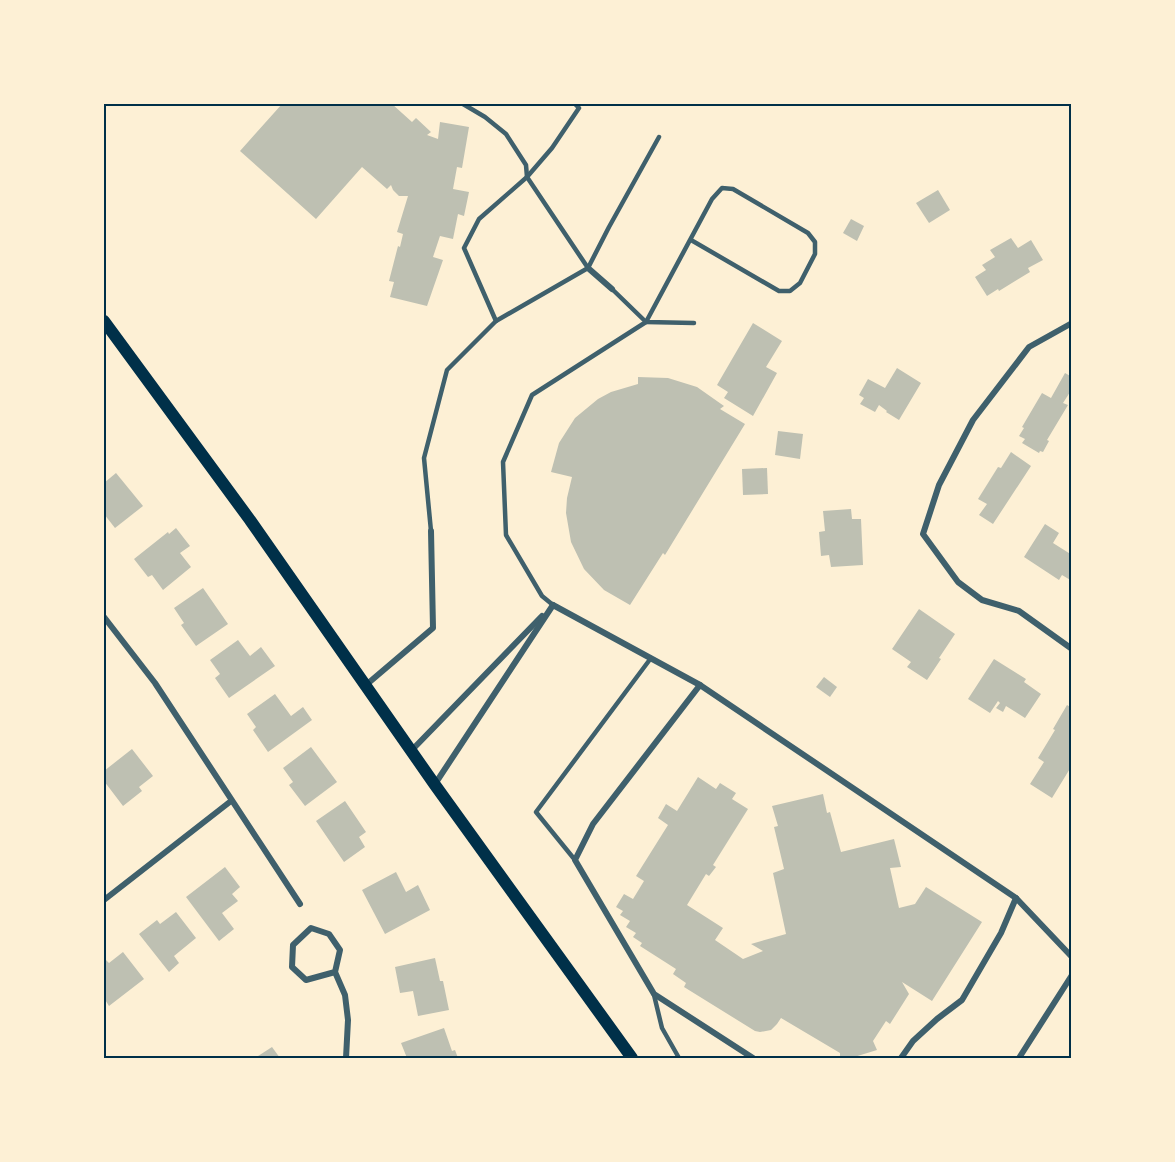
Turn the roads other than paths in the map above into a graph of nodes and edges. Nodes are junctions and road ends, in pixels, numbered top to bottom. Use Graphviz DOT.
graph roads {
  1 [pos="463,104"];
  2 [pos="575,104"];
  3 [pos="660,137"];
  4 [pos="526,177"];
  5 [pos="691,240"];
  6 [pos="588,268"];
  7 [pos="612,289"];
  8 [pos="104,321"];
  9 [pos="496,321"];
  10 [pos="646,322"];
  11 [pos="694,323"];
  12 [pos="1071,323"];
  13 [pos="430,531"];
  14 [pos="553,605"];
  15 [pos="104,617"];
  16 [pos="1071,649"];
  17 [pos="651,658"];
  18 [pos="365,685"];
  19 [pos="700,685"];
  20 [pos="411,751"];
  21 [pos="435,785"];
  22 [pos="231,801"];
  23 [pos="575,860"];
  24 [pos="1016,898"];
  25 [pos="104,900"];
  26 [pos="300,904"];
  27 [pos="1071,957"];
  28 [pos="335,972"];
  29 [pos="1071,975"];
  30 [pos="654,994"];
  31 [pos="346,1059"];
  32 [pos="632,1059"];
  33 [pos="679,1059"];
  34 [pos="753,1059"];
  35 [pos="901,1059"];
  36 [pos="1019,1059"];
  1 -- 4 [label="lane"];
  2 -- 4 [label="lane"];
  3 -- 6 [label="lane"];
  4 -- 6 [label="lane"];
  4 -- 9 [label="lane"];
  5 -- 5 [label="lane"];
  5 -- 10 [label="lane"];
  6 -- 7 [label="street"];
  6 -- 9 [label="lane"];
  7 -- 10 [label="lane"];
  8 -- 18 [label="main road"];
  9 -- 13 [label="lane"];
  10 -- 11 [label="lane"];
  10 -- 14 [label="lane"];
  12 -- 16 [label="street"];
  13 -- 18 [label="street"];
  14 -- 17 [label="street"];
  14 -- 20 [label="street"];
  14 -- 21 [label="street"];
  15 -- 22 [label="street"];
  17 -- 19 [label="street"];
  17 -- 23 [label="lane"];
  18 -- 20 [label="main road"];
  19 -- 23 [label="street"];
  19 -- 24 [label="street"];
  20 -- 21 [label="main road"];
  21 -- 32 [label="main road"];
  22 -- 25 [label="street"];
  22 -- 26 [label="street"];
  23 -- 30 [label="street"];
  24 -- 27 [label="street"];
  24 -- 35 [label="street"];
  28 -- 28 [label="street"];
  28 -- 31 [label="street"];
  29 -- 36 [label="street"];
  30 -- 33 [label="lane"];
  30 -- 34 [label="street"];
}
